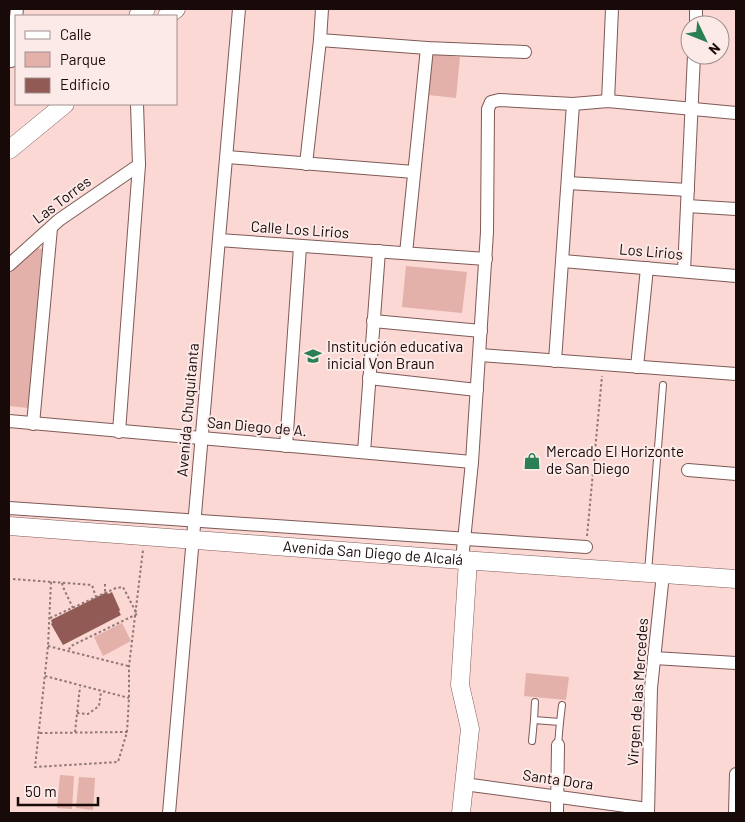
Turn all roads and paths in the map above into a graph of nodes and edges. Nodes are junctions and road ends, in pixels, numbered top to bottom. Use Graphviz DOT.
graph roads {
  1 [pos="239,9"];
  2 [pos="322,9"];
  3 [pos="612,9"];
  4 [pos="15,30"];
  5 [pos="320,40"];
  6 [pos="427,48"];
  7 [pos="526,52"];
  8 [pos="12,61"];
  9 [pos="694,65"];
  10 [pos="608,101"];
  11 [pos="573,104"];
  12 [pos="63,105"];
  13 [pos="137,105"];
  14 [pos="692,109"];
  15 [pos="736,113"];
  16 [pos="9,150"];
  17 [pos="227,157"];
  18 [pos="306,164"];
  19 [pos="139,165"];
  20 [pos="414,172"];
  21 [pos="568,183"];
  22 [pos="688,190"];
  23 [pos="687,206"];
  24 [pos="736,209"];
  25 [pos="51,228"];
  26 [pos="219,240"];
  27 [pos="300,247"];
  28 [pos="379,251"];
  29 [pos="406,253"];
  30 [pos="486,259"];
  31 [pos="562,261"];
  32 [pos="9,265"];
  33 [pos="647,268"];
  34 [pos="684,271"];
  35 [pos="736,276"];
  36 [pos="374,321"];
  37 [pos="481,330"];
  38 [pos="480,355"];
  39 [pos="554,361"];
  40 [pos="603,364"];
  41 [pos="637,366"];
  42 [pos="736,374"];
  43 [pos="369,378"];
  44 [pos="663,385"];
  45 [pos="477,390"];
  46 [pos="9,422"];
  47 [pos="33,424"];
  48 [pos="119,432"];
  49 [pos="203,439"];
  50 [pos="286,446"];
  51 [pos="364,452"];
  52 [pos="472,462"];
  53 [pos="688,470"];
  54 [pos="736,474"];
  55 [pos="9,508"];
  56 [pos="194,522"];
  57 [pos="9,526"];
  58 [pos="192,540"];
  59 [pos="464,540"];
  60 [pos="524,543"];
  61 [pos="586,547"];
  62 [pos="144,550"];
  63 [pos="465,561"];
  64 [pos="524,564"];
  65 [pos="656,573"];
  66 [pos="13,579"];
  67 [pos="736,579"];
  68 [pos="51,582"];
  69 [pos="62,582"];
  70 [pos="105,584"];
  71 [pos="105,593"];
  72 [pos="96,597"];
  73 [pos="73,608"];
  74 [pos="136,614"];
  75 [pos="50,618"];
  76 [pos="48,646"];
  77 [pos="68,651"];
  78 [pos="654,658"];
  79 [pos="736,663"];
  80 [pos="129,666"];
  81 [pos="45,676"];
  82 [pos="80,687"];
  83 [pos="101,692"];
  84 [pos="130,698"];
  85 [pos="535,702"];
  86 [pos="562,705"];
  87 [pos="77,713"];
  88 [pos="534,720"];
  89 [pos="560,722"];
  90 [pos="75,732"];
  91 [pos="127,732"];
  92 [pos="39,733"];
  93 [pos="532,741"];
  94 [pos="558,745"];
  95 [pos="736,774"];
  96 [pos="464,784"];
  97 [pos="557,796"];
  98 [pos="648,811"];
  99 [pos="169,813"];
  100 [pos="461,813"];
  101 [pos="557,813"];
  102 [pos="735,813"];
  1 -- 17 [label="street, Avenida Chuquitanta"];
  2 -- 5 [label="street"];
  3 -- 10 [label="street"];
  4 -- 8 [label="street"];
  5 -- 6 [label="street"];
  5 -- 18 [label="street"];
  6 -- 7 [label="street"];
  6 -- 20 [label="street"];
  9 -- 14 [label="street"];
  10 -- 11 [label="street"];
  10 -- 14 [label="street"];
  11 -- 21 [label="street"];
  11 -- 30 [label="street"];
  12 -- 16 [label="street"];
  13 -- 19 [label="street"];
  14 -- 15 [label="street"];
  14 -- 22 [label="street"];
  17 -- 18 [label="street"];
  17 -- 26 [label="street, Avenida Chuquitanta"];
  18 -- 20 [label="street"];
  19 -- 25 [label="street, Las Torres"];
  19 -- 48 [label="street"];
  20 -- 29 [label="street"];
  21 -- 22 [label="street"];
  21 -- 31 [label="street"];
  22 -- 23 [label="street"];
  23 -- 24 [label="street"];
  23 -- 34 [label="street"];
  25 -- 32 [label="street, Las Torres"];
  25 -- 47 [label="street"];
  26 -- 27 [label="street, Calle Los Lirios"];
  26 -- 49 [label="street, Avenida Chuquitanta"];
  27 -- 28 [label="street, Calle Los Lirios"];
  27 -- 50 [label="street"];
  28 -- 29 [label="street, Calle Los Lirios"];
  28 -- 36 [label="street"];
  29 -- 30 [label="street, Calle Los Lirios"];
  30 -- 37 [label="street"];
  31 -- 33 [label="street, Los Lirios"];
  31 -- 39 [label="street"];
  33 -- 34 [label="street, Los Lirios"];
  33 -- 41 [label="street"];
  34 -- 35 [label="street, Los Lirios"];
  36 -- 37 [label="street"];
  36 -- 43 [label="street"];
  37 -- 38 [label="street"];
  38 -- 39 [label="street"];
  38 -- 45 [label="street"];
  39 -- 40 [label="street"];
  40 -- 41 [label="street"];
  40 -- 61 [label="path"];
  41 -- 42 [label="street"];
  43 -- 45 [label="street"];
  43 -- 51 [label="street"];
  44 -- 65 [label="lane"];
  45 -- 52 [label="street"];
  46 -- 47 [label="street, San Diego de A."];
  47 -- 48 [label="street, San Diego de A."];
  48 -- 49 [label="street, San Diego de A."];
  49 -- 50 [label="street, San Diego de A."];
  49 -- 56 [label="street, Avenida Chuquitanta"];
  50 -- 51 [label="street, San Diego de A."];
  51 -- 52 [label="street, San Diego de A."];
  52 -- 59 [label="street"];
  53 -- 54 [label="street"];
  55 -- 56 [label="street, Avenida San Diego de Alcalá"];
  56 -- 58 [label="street, Avenida Chuquitanta"];
  56 -- 59 [label="street, Avenida San Diego de Alcalá"];
  57 -- 58 [label="street, Avenida San Diego de Alcalá"];
  58 -- 63 [label="street, Avenida San Diego de Alcalá"];
  58 -- 99 [label="street, Avenida Chuquitanta"];
  59 -- 60 [label="street, Avenida San Diego de Alcalá"];
  59 -- 63 [label="street"];
  60 -- 61 [label="street, Avenida San Diego de Alcalá"];
  60 -- 64 [label="street"];
  62 -- 74 [label="path"];
  63 -- 64 [label="street, Avenida San Diego de Alcalá"];
  63 -- 96 [label="street"];
  64 -- 65 [label="street, Avenida San Diego de Alcalá"];
  65 -- 67 [label="street, Avenida San Diego de Alcalá"];
  65 -- 78 [label="street, Virgen de las Mercedes"];
  66 -- 68 [label="path"];
  68 -- 69 [label="path"];
  68 -- 75 [label="path"];
  69 -- 72 [label="path"];
  69 -- 73 [label="path"];
  70 -- 71 [label="path"];
  71 -- 72 [label="path"];
  71 -- 74 [label="path"];
  72 -- 73 [label="path"];
  73 -- 75 [label="path"];
  74 -- 77 [label="path"];
  74 -- 80 [label="path"];
  75 -- 76 [label="path"];
  76 -- 77 [label="path"];
  76 -- 81 [label="path"];
  77 -- 80 [label="path"];
  78 -- 79 [label="street"];
  78 -- 98 [label="street, Virgen de las Mercedes"];
  80 -- 84 [label="path"];
  81 -- 82 [label="path"];
  81 -- 92 [label="path"];
  82 -- 83 [label="path"];
  82 -- 87 [label="path"];
  83 -- 84 [label="path"];
  83 -- 87 [label="path"];
  84 -- 91 [label="path"];
  85 -- 88 [label="lane"];
  86 -- 89 [label="lane"];
  87 -- 90 [label="path"];
  88 -- 89 [label="lane"];
  88 -- 93 [label="lane"];
  89 -- 94 [label="lane"];
  90 -- 91 [label="path"];
  90 -- 92 [label="path"];
  91 -- 92 [label="path"];
  94 -- 97 [label="street"];
  95 -- 102 [label="street"];
  96 -- 97 [label="street, Santa Dora"];
  96 -- 100 [label="street"];
  97 -- 98 [label="street, Santa Dora"];
  97 -- 101 [label="street"];
}
